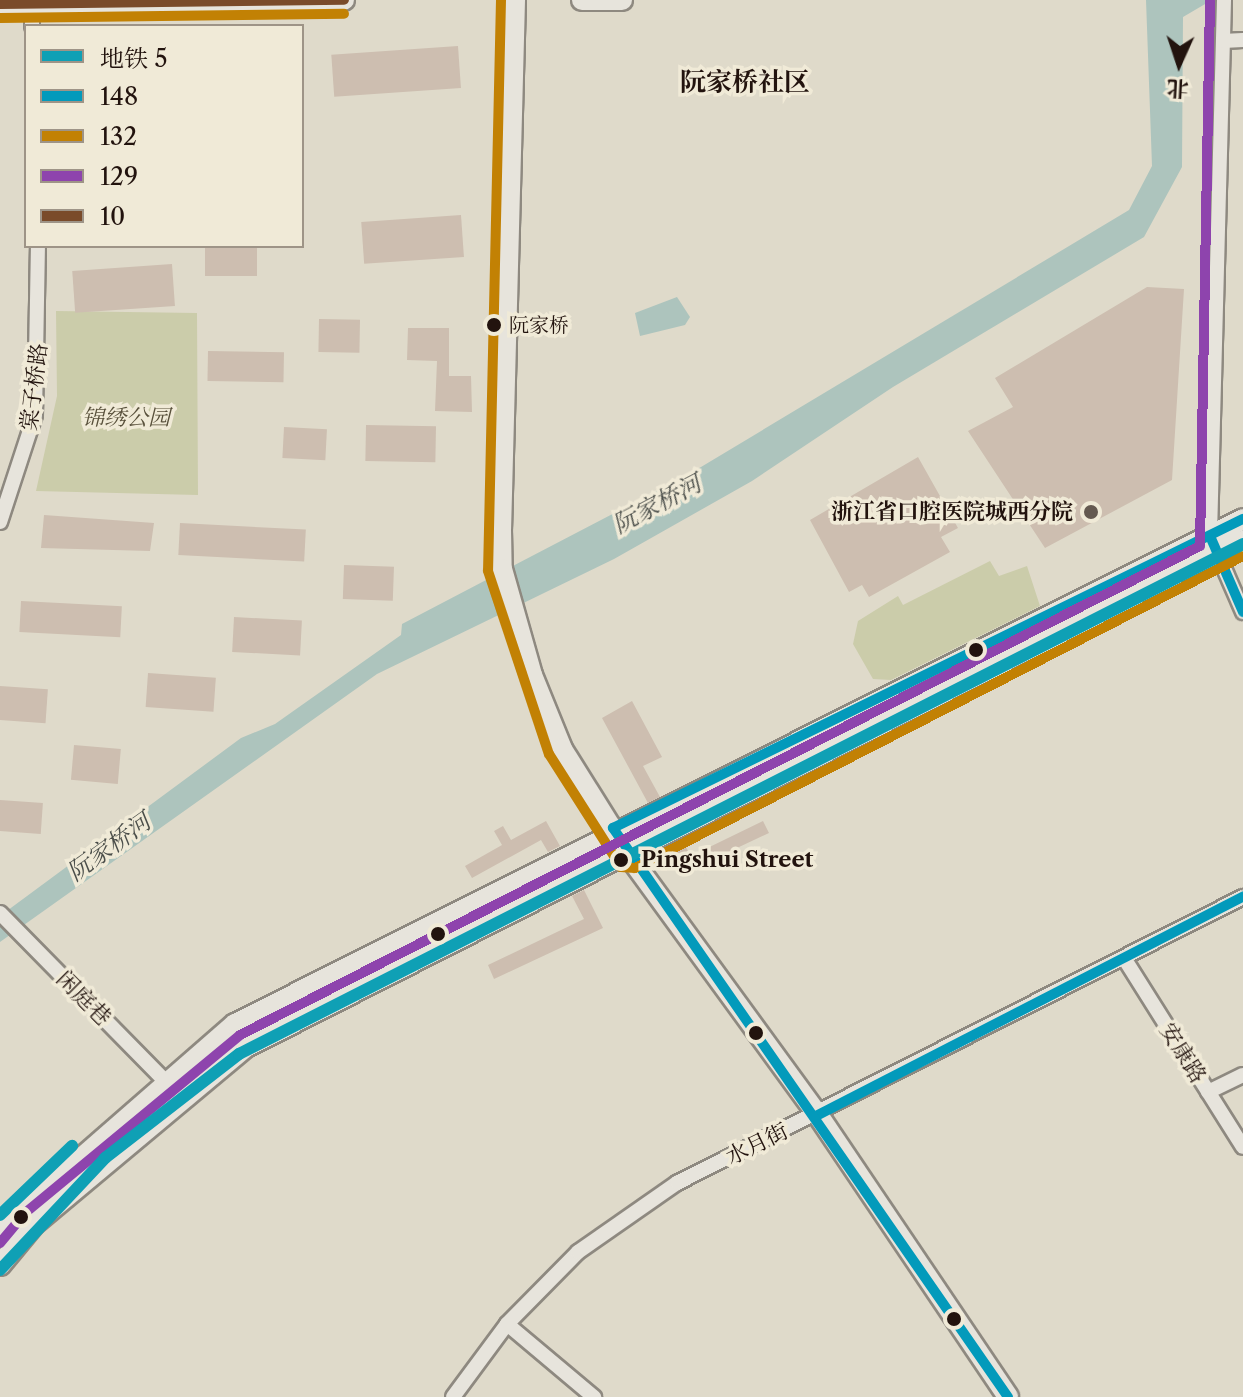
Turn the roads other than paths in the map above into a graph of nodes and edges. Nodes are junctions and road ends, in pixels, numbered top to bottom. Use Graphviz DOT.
graph roads {
  1 [pos="344,0"];
  2 [pos="515,0"];
  3 [pos="582,0"];
  4 [pos="622,0"];
  5 [pos="31,2"];
  6 [pos="0,4"];
  7 [pos="1224,7"];
  8 [pos="32,24"];
  9 [pos="1243,40"];
  10 [pos="1223,41"];
  11 [pos="38,248"];
  12 [pos="1243,519"];
  13 [pos="0,522"];
  14 [pos="1243,540"];
  15 [pos="1212,545"];
  16 [pos="1243,612"];
  17 [pos="613,828"];
  18 [pos="629,856"];
  19 [pos="1243,897"];
  20 [pos="0,913"];
  21 [pos="1124,958"];
  22 [pos="1243,1075"];
  23 [pos="167,1083"];
  24 [pos="1208,1092"];
  25 [pos="818,1115"];
  26 [pos="1243,1147"];
  27 [pos="0,1229"];
  28 [pos="0,1265"];
  29 [pos="507,1324"];
  30 [pos="453,1397"];
  31 [pos="594,1397"];
  32 [pos="1008,1397"];
  1 -- 5 [label="main road"];
  2 -- 17 [label="main road"];
  3 -- 4 [label="main road"];
  5 -- 6 [label="main road"];
  5 -- 8 [label="street"];
  7 -- 10 [label="street"];
  9 -- 10 [label="street"];
  10 -- 15 [label="street"];
  11 -- 13 [label="street, 棠子桥路"];
  12 -- 15 [label="main road"];
  14 -- 15 [label="main road"];
  15 -- 16 [label="street"];
  15 -- 17 [label="main road"];
  15 -- 18 [label="main road"];
  17 -- 18 [label="main road"];
  17 -- 23 [label="main road"];
  18 -- 25 [label="main road"];
  18 -- 28 [label="main road"];
  19 -- 21 [label="street, 水月街"];
  20 -- 23 [label="street, 闲庭巷"];
  21 -- 24 [label="street, 安康路"];
  21 -- 25 [label="street, 水月街"];
  22 -- 24 [label="street"];
  23 -- 27 [label="main road"];
  24 -- 26 [label="street, 安康路"];
  25 -- 29 [label="street, 水月街"];
  25 -- 32 [label="main road"];
  29 -- 30 [label="street, 水月街"];
  29 -- 31 [label="street"];
}
